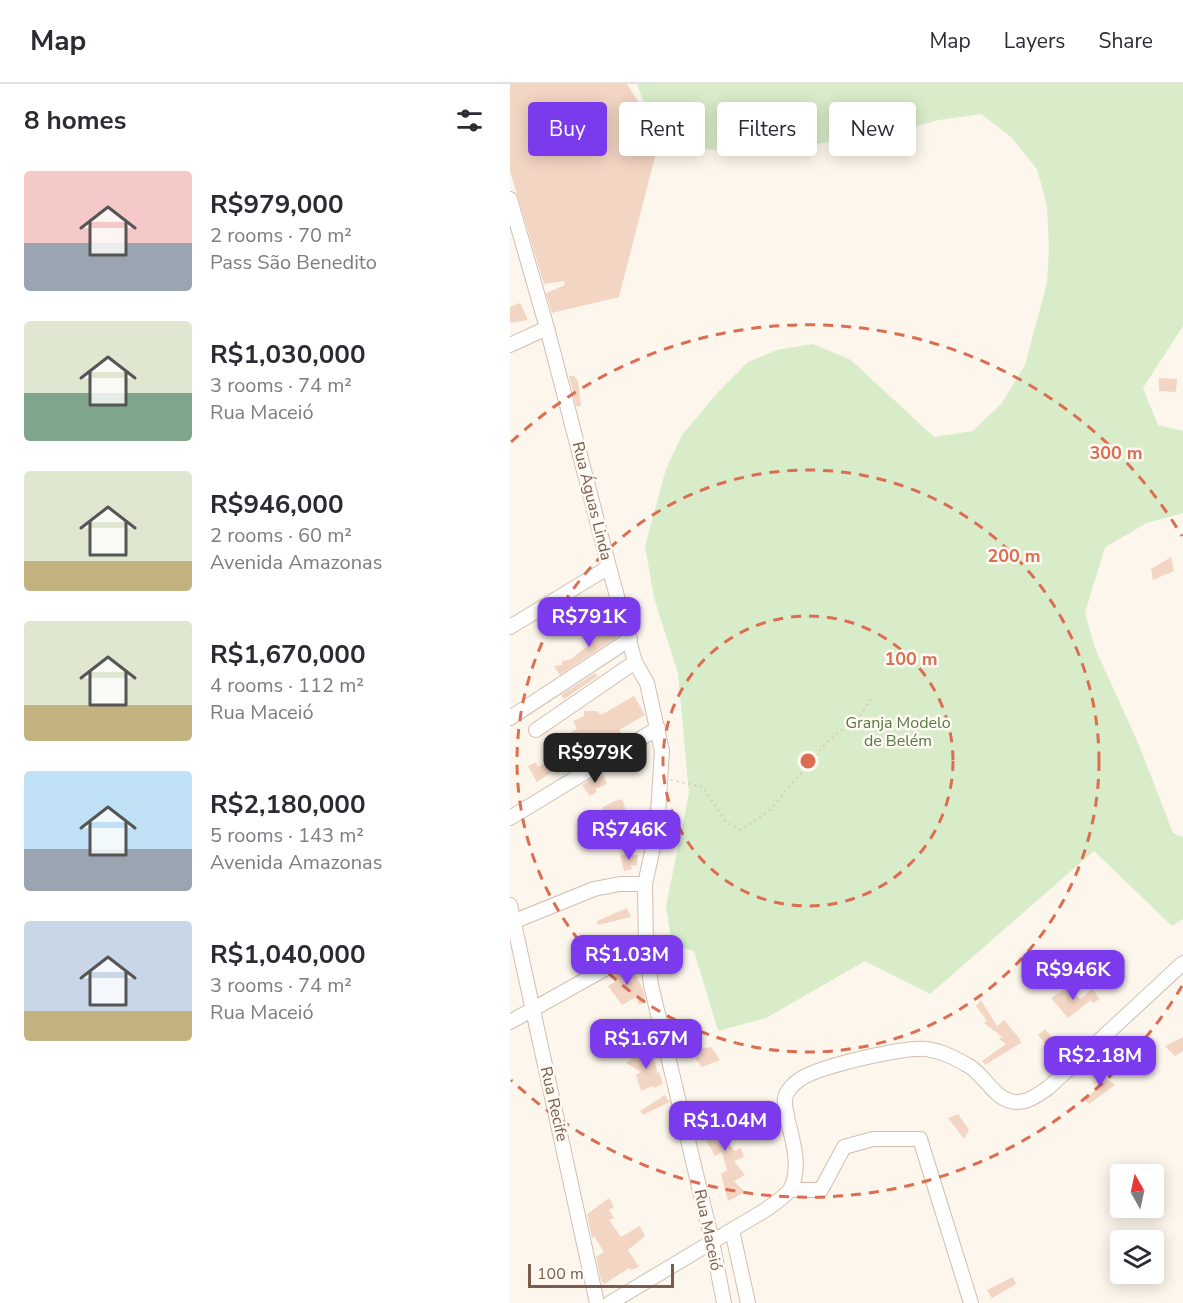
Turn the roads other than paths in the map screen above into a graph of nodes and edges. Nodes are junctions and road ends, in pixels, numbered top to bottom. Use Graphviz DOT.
graph roads {
  1 [pos="510,199"];
  2 [pos="547,328"];
  3 [pos="510,345"];
  4 [pos="609,567"];
  5 [pos="510,627"];
  6 [pos="630,639"];
  7 [pos="635,662"];
  8 [pos="510,718"];
  9 [pos="658,728"];
  10 [pos="536,730"];
  11 [pos="510,818"];
  12 [pos="645,884"];
  13 [pos="510,905"];
  14 [pos="512,922"];
  15 [pos="646,946"];
  16 [pos="1183,963"];
  17 [pos="532,1008"];
  18 [pos="510,1022"];
  19 [pos="790,1190"];
  20 [pos="732,1230"];
  21 [pos="712,1241"];
  22 [pos="597,1303"];
  23 [pos="610,1303"];
  24 [pos="724,1303"];
  25 [pos="748,1303"];
  26 [pos="971,1303"];
  1 -- 2 [label="street, Rua Águas Linda"];
  2 -- 3 [label="street"];
  2 -- 4 [label="street, Rua Águas Linda"];
  4 -- 5 [label="street"];
  4 -- 6 [label="street, Rua Águas Linda"];
  6 -- 7 [label="street, Rua Águas Linda"];
  6 -- 8 [label="street"];
  7 -- 9 [label="street, Rua Águas Linda"];
  7 -- 10 [label="street"];
  9 -- 11 [label="street"];
  9 -- 12 [label="street, Rua Águas Linda"];
  12 -- 14 [label="street"];
  12 -- 15 [label="street, Rua Águas Linda"];
  13 -- 14 [label="street, Rua Recife"];
  14 -- 17 [label="street, Rua Recife"];
  15 -- 17 [label="street"];
  15 -- 21 [label="street, Rua Maceió"];
  16 -- 19 [label="street"];
  17 -- 18 [label="street"];
  17 -- 22 [label="street, Rua Recife"];
  19 -- 20 [label="street"];
  19 -- 26 [label="street"];
  20 -- 21 [label="street"];
  20 -- 25 [label="street"];
  21 -- 23 [label="street"];
  21 -- 24 [label="street, Rua Maceió"];
}
